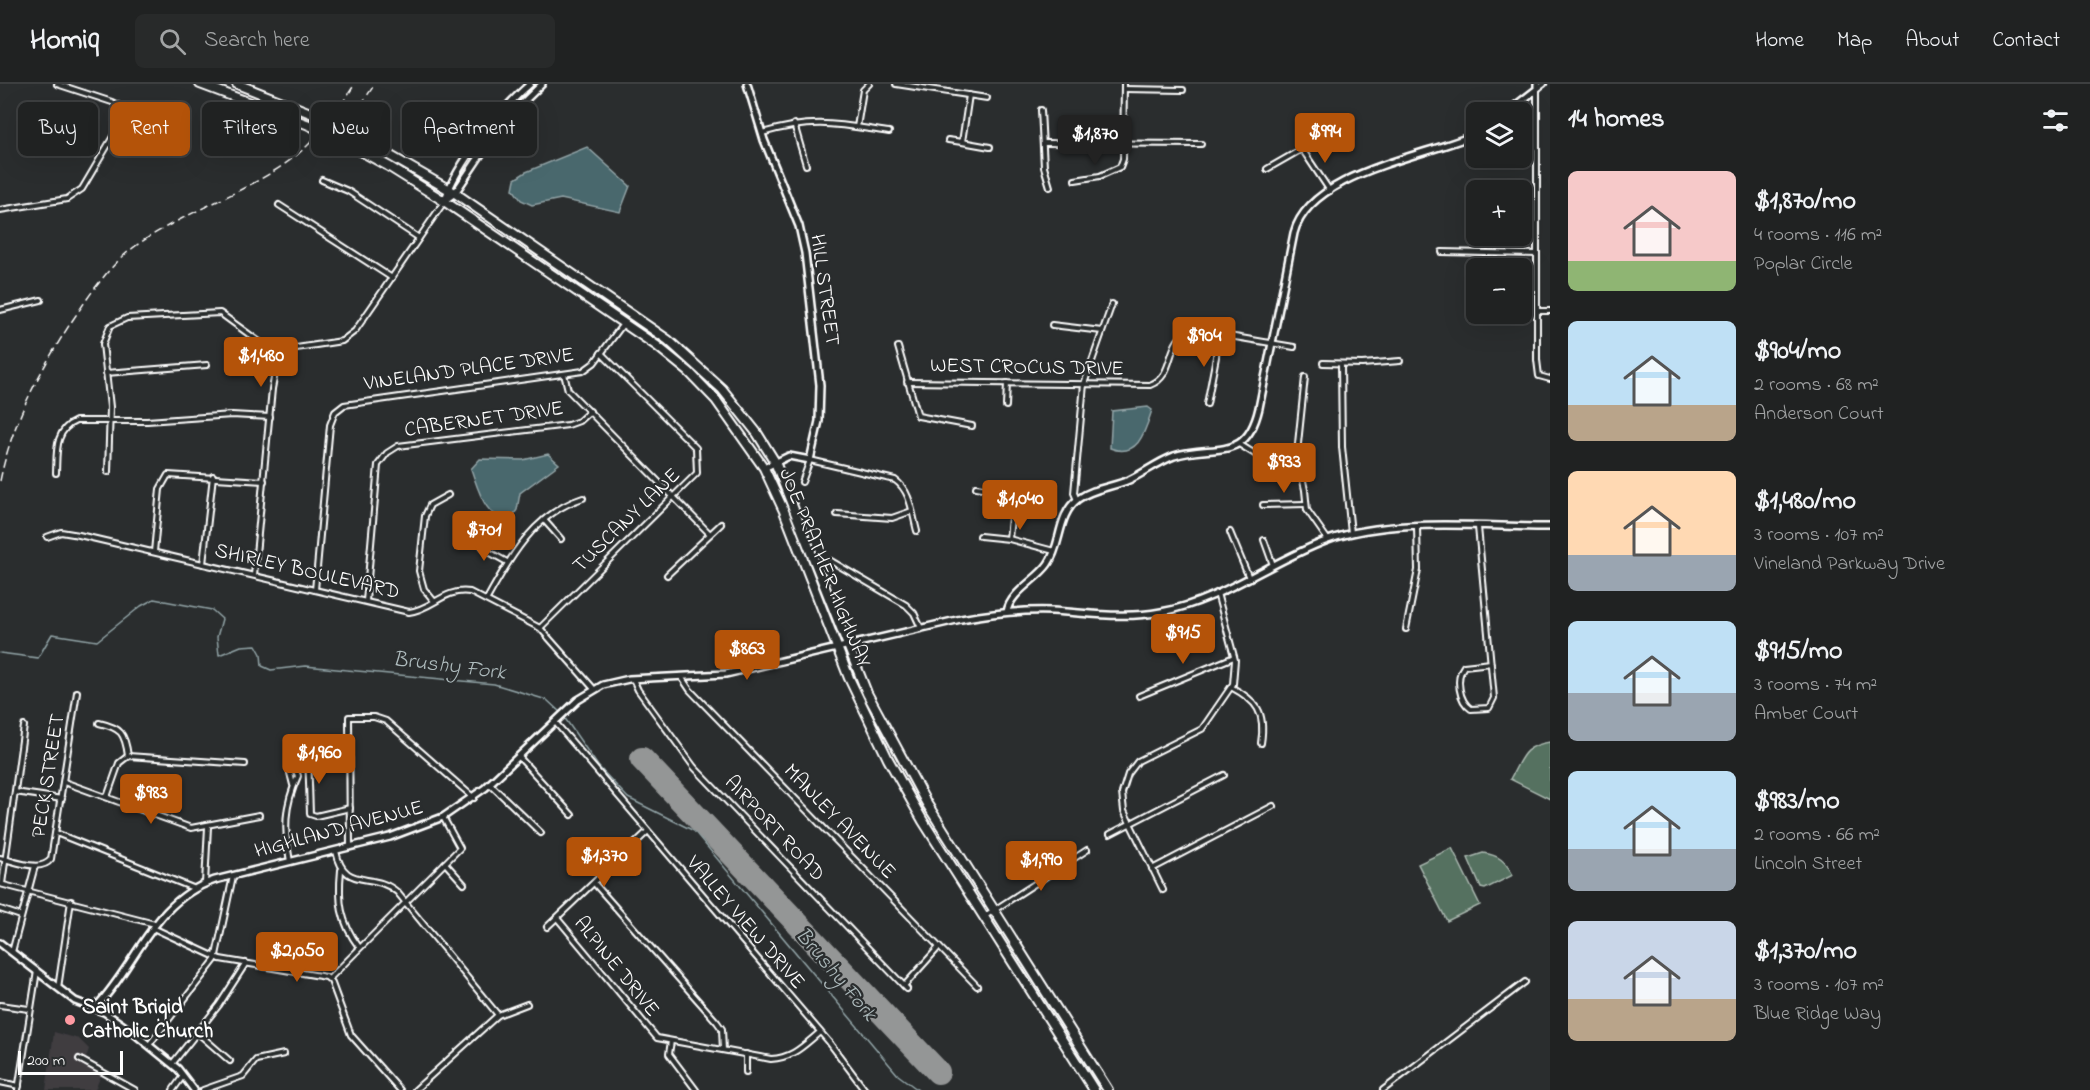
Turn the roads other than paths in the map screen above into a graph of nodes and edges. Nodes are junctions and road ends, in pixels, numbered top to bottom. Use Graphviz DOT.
graph roads {
  1 [pos="57,84"];
  2 [pos="200,84"];
  3 [pos="237,84"];
  4 [pos="530,84"];
  5 [pos="542,84"];
  6 [pos="747,84"];
  7 [pos="869,84"];
  8 [pos="896,84"];
  9 [pos="1544,84"];
  10 [pos="1124,87"];
  11 [pos="1536,87"];
  12 [pos="1184,90"];
  13 [pos="969,95"];
  14 [pos="987,98"];
  15 [pos="1519,102"];
  16 [pos="110,104"];
  17 [pos="1041,110"];
  18 [pos="794,124"];
  19 [pos="856,127"];
  20 [pos="889,132"];
  21 [pos="762,133"];
  22 [pos="1314,135"];
  23 [pos="1466,137"];
  24 [pos="948,141"];
  25 [pos="110,142"];
  26 [pos="962,142"];
  27 [pos="1123,142"];
  28 [pos="1043,143"];
  29 [pos="1201,144"];
  30 [pos="990,147"];
  31 [pos="1302,150"];
  32 [pos="806,165"];
  33 [pos="1267,169"];
  34 [pos="322,180"];
  35 [pos="1075,180"];
  36 [pos="1050,187"];
  37 [pos="452,191"];
  38 [pos="1330,191"];
  39 [pos="444,201"];
  40 [pos="279,205"];
  41 [pos="0,210"];
  42 [pos="419,238"];
  43 [pos="1442,252"];
  44 [pos="1537,254"];
  45 [pos="392,278"];
  46 [pos="41,300"];
  47 [pos="1112,304"];
  48 [pos="0,310"];
  49 [pos="1537,311"];
  50 [pos="1550,311"];
  51 [pos="624,323"];
  52 [pos="1052,325"];
  53 [pos="1102,331"];
  54 [pos="1217,333"];
  55 [pos="1272,344"];
  56 [pos="898,347"];
  57 [pos="1294,347"];
  58 [pos="601,353"];
  59 [pos="280,357"];
  60 [pos="1400,361"];
  61 [pos="1323,363"];
  62 [pos="1341,364"];
  63 [pos="207,365"];
  64 [pos="106,373"];
  65 [pos="564,374"];
  66 [pos="1305,377"];
  67 [pos="1550,379"];
  68 [pos="907,382"];
  69 [pos="1007,383"];
  70 [pos="1084,384"];
  71 [pos="1208,404"];
  72 [pos="1006,406"];
  73 [pos="590,411"];
  74 [pos="270,417"];
  75 [pos="109,420"];
  76 [pos="972,426"];
  77 [pos="1239,444"];
  78 [pos="1258,456"];
  79 [pos="810,460"];
  80 [pos="775,462"];
  81 [pos="764,468"];
  82 [pos="1300,469"];
  83 [pos="1266,471"];
  84 [pos="108,472"];
  85 [pos="56,473"];
  86 [pos="213,476"];
  87 [pos="264,481"];
  88 [pos="802,482"];
  89 [pos="976,487"];
  90 [pos="448,495"];
  91 [pos="583,498"];
  92 [pos="674,498"];
  93 [pos="1077,500"];
  94 [pos="1306,504"];
  95 [pos="1263,505"];
  96 [pos="912,512"];
  97 [pos="837,514"];
  98 [pos="544,520"];
  99 [pos="720,524"];
  100 [pos="1417,527"];
  101 [pos="1478,527"];
  102 [pos="1550,527"];
  103 [pos="917,531"];
  104 [pos="1230,532"];
  105 [pos="1351,533"];
  106 [pos="710,534"];
  107 [pos="980,536"];
  108 [pos="47,537"];
  109 [pos="561,539"];
  110 [pos="1009,539"];
  111 [pos="1264,540"];
  112 [pos="1328,540"];
  113 [pos="478,541"];
  114 [pos="1054,551"];
  115 [pos="153,552"];
  116 [pos="831,561"];
  117 [pos="507,562"];
  118 [pos="203,564"];
  119 [pos="1273,565"];
  120 [pos="254,575"];
  121 [pos="667,575"];
  122 [pos="1249,578"];
  123 [pos="315,590"];
  124 [pos="1217,593"];
  125 [pos="487,599"];
  126 [pos="366,601"];
  127 [pos="434,601"];
  128 [pos="1007,612"];
  129 [pos="540,628"];
  130 [pos="921,628"];
  131 [pos="1406,628"];
  132 [pos="848,646"];
  133 [pos="837,648"];
  134 [pos="1234,657"];
  135 [pos="1491,663"];
  136 [pos="682,678"];
  137 [pos="633,679"];
  138 [pos="1231,687"];
  139 [pos="594,689"];
  140 [pos="77,692"];
  141 [pos="1140,696"];
  142 [pos="556,720"];
  143 [pos="99,723"];
  144 [pos="24,726"];
  145 [pos="305,741"];
  146 [pos="1261,743"];
  147 [pos="128,756"];
  148 [pos="519,757"];
  149 [pos="245,764"];
  150 [pos="1224,776"];
  151 [pos="64,782"];
  152 [pos="490,784"];
  153 [pos="293,785"];
  154 [pos="15,792"];
  155 [pos="106,797"];
  156 [pos="474,798"];
  157 [pos="62,799"];
  158 [pos="1273,806"];
  159 [pos="350,808"];
  160 [pos="259,815"];
  161 [pos="572,815"];
  162 [pos="443,817"];
  163 [pos="1130,824"];
  164 [pos="208,827"];
  165 [pos="647,832"];
  166 [pos="56,833"];
  167 [pos="541,833"];
  168 [pos="1110,834"];
  169 [pos="350,847"];
  170 [pos="1087,849"];
  171 [pos="336,851"];
  172 [pos="2,858"];
  173 [pos="290,862"];
  174 [pos="445,863"];
  175 [pos="35,866"];
  176 [pos="1152,869"];
  177 [pos="341,870"];
  178 [pos="234,875"];
  179 [pos="205,883"];
  180 [pos="594,883"];
  181 [pos="1,884"];
  182 [pos="464,884"];
  183 [pos="193,888"];
  184 [pos="1163,890"];
  185 [pos="27,891"];
  186 [pos="71,901"];
  187 [pos="406,902"];
  188 [pos="0,909"];
  189 [pos="993,911"];
  190 [pos="21,916"];
  191 [pos="984,916"];
  192 [pos="557,918"];
  193 [pos="154,926"];
  194 [pos="547,927"];
  195 [pos="0,943"];
  196 [pos="358,947"];
  197 [pos="939,947"];
  198 [pos="12,951"];
  199 [pos="216,958"];
  200 [pos="246,963"];
  201 [pos="37,971"];
  202 [pos="329,979"];
  203 [pos="1525,982"];
  204 [pos="977,986"];
  205 [pos="58,988"];
  206 [pos="527,1004"];
  207 [pos="0,1005"];
  208 [pos="95,1008"];
  209 [pos="29,1009"];
  210 [pos="498,1016"];
  211 [pos="820,1032"];
  212 [pos="198,1033"];
  213 [pos="671,1041"];
  214 [pos="148,1045"];
  215 [pos="723,1050"];
  216 [pos="284,1054"];
  217 [pos="746,1054"];
  218 [pos="79,1059"];
  219 [pos="230,1061"];
  220 [pos="172,1064"];
  221 [pos="746,1072"];
  222 [pos="184,1076"];
  223 [pos="0,1082"];
  224 [pos="19,1088"];
  225 [pos="135,1090"];
  226 [pos="173,1090"];
  227 [pos="194,1090"];
  228 [pos="203,1090"];
  229 [pos="400,1090"];
  230 [pos="415,1090"];
  231 [pos="696,1090"];
  232 [pos="865,1090"];
  233 [pos="1094,1090"];
  234 [pos="1108,1090"];
  235 [pos="1383,1090"];
  1 -- 16 [label="street"];
  2 -- 39 [label="highway, JOE PRATHER HIGHWAY, bridge"];
  3 -- 37 [label="highway, JOE PRATHER HIGHWAY, bridge"];
  4 -- 37 [label="main road"];
  5 -- 37 [label="main road"];
  6 -- 21 [label="main road, HILL STREET"];
  7 -- 19 [label="street"];
  8 -- 13 [label="street"];
  9 -- 11 [label="street"];
  10 -- 12 [label="street"];
  10 -- 27 [label="street"];
  11 -- 15 [label="main road"];
  11 -- 44 [label="street"];
  13 -- 14 [label="street"];
  13 -- 26 [label="street"];
  17 -- 28 [label="street"];
  18 -- 19 [label="street"];
  18 -- 21 [label="street"];
  18 -- 32 [label="street"];
  19 -- 20 [label="street"];
  21 -- 79 [label="main road, HILL STREET"];
  22 -- 31 [label="street"];
  23 -- 38 [label="main road"];
  24 -- 26 [label="street"];
  25 -- 41 [label="street"];
  26 -- 30 [label="street"];
  27 -- 28 [label="street"];
  27 -- 29 [label="street"];
  27 -- 35 [label="street"];
  28 -- 36 [label="street"];
  31 -- 33 [label="street"];
  31 -- 38 [label="street"];
  34 -- 42 [label="street"];
  37 -- 39 [label="main road"];
  37 -- 80 [label="highway, JOE PRATHER HIGHWAY"];
  38 -- 55 [label="main road"];
  39 -- 42 [label="street"];
  39 -- 51 [label="highway, JOE PRATHER HIGHWAY"];
  40 -- 45 [label="street"];
  42 -- 45 [label="street"];
  43 -- 44 [label="street"];
  44 -- 49 [label="street"];
  45 -- 59 [label="street"];
  46 -- 48 [label="street"];
  47 -- 53 [label="street"];
  49 -- 50 [label="street"];
  49 -- 67 [label="street"];
  51 -- 58 [label="street, VINELAND PLACE DRIVE"];
  51 -- 81 [label="highway, JOE PRATHER HIGHWAY"];
  52 -- 53 [label="street"];
  53 -- 70 [label="street"];
  54 -- 55 [label="street, WEST CROCUS DRIVE"];
  54 -- 70 [label="street, WEST CROCUS DRIVE"];
  54 -- 71 [label="street"];
  55 -- 57 [label="street, WEST CROCUS DRIVE"];
  55 -- 77 [label="main road"];
  56 -- 68 [label="street"];
  58 -- 65 [label="street, VINELAND PLACE DRIVE"];
  58 -- 92 [label="street, TUSCANY LANE"];
  59 -- 64 [label="street"];
  59 -- 74 [label="street"];
  60 -- 62 [label="street"];
  61 -- 62 [label="street"];
  62 -- 105 [label="street"];
  63 -- 64 [label="street"];
  64 -- 75 [label="street"];
  65 -- 73 [label="street"];
  65 -- 123 [label="street, VINELAND PLACE DRIVE"];
  66 -- 82 [label="street"];
  68 -- 69 [label="street, WEST CROCUS DRIVE"];
  68 -- 76 [label="street"];
  69 -- 70 [label="street, WEST CROCUS DRIVE"];
  69 -- 72 [label="street"];
  70 -- 93 [label="street"];
  73 -- 92 [label="street"];
  73 -- 126 [label="street, CABERNET DRIVE"];
  74 -- 75 [label="street"];
  74 -- 87 [label="street"];
  75 -- 84 [label="street"];
  75 -- 85 [label="street"];
  77 -- 78 [label="street"];
  77 -- 93 [label="main road"];
  79 -- 80 [label="main road"];
  79 -- 88 [label="street"];
  79 -- 96 [label="street"];
  80 -- 81 [label="main road"];
  80 -- 132 [label="highway, JOE PRATHER HIGHWAY"];
  81 -- 133 [label="highway, JOE PRATHER HIGHWAY"];
  82 -- 83 [label="street"];
  82 -- 94 [label="street"];
  86 -- 87 [label="street"];
  86 -- 115 [label="street"];
  86 -- 118 [label="street"];
  87 -- 120 [label="street"];
  89 -- 110 [label="street"];
  90 -- 127 [label="street"];
  91 -- 98 [label="street"];
  92 -- 106 [label="street"];
  92 -- 129 [label="street, TUSCANY LANE"];
  93 -- 114 [label="main road"];
  94 -- 95 [label="street"];
  94 -- 112 [label="street"];
  96 -- 97 [label="street"];
  96 -- 103 [label="street"];
  98 -- 109 [label="street"];
  98 -- 117 [label="street"];
  99 -- 106 [label="street"];
  100 -- 101 [label="main road, HIGHLAND AVENUE"];
  100 -- 105 [label="main road, HIGHLAND AVENUE"];
  100 -- 131 [label="street"];
  101 -- 102 [label="main road, HIGHLAND AVENUE"];
  101 -- 135 [label="street"];
  104 -- 122 [label="street"];
  105 -- 112 [label="main road, HIGHLAND AVENUE"];
  106 -- 121 [label="street"];
  107 -- 110 [label="street"];
  108 -- 115 [label="street, SHIRLEY BOULEVARD"];
  110 -- 114 [label="street"];
  111 -- 119 [label="street"];
  112 -- 119 [label="main road, HIGHLAND AVENUE"];
  113 -- 117 [label="street"];
  114 -- 128 [label="main road"];
  115 -- 118 [label="street, SHIRLEY BOULEVARD"];
  116 -- 130 [label="street"];
  117 -- 125 [label="street"];
  118 -- 120 [label="street, SHIRLEY BOULEVARD"];
  119 -- 122 [label="main road, HIGHLAND AVENUE"];
  120 -- 123 [label="street, SHIRLEY BOULEVARD"];
  122 -- 124 [label="main road, HIGHLAND AVENUE"];
  123 -- 126 [label="street, SHIRLEY BOULEVARD"];
  124 -- 128 [label="main road, HIGHLAND AVENUE"];
  124 -- 134 [label="street"];
  125 -- 127 [label="street, SHIRLEY BOULEVARD"];
  125 -- 129 [label="street, SHIRLEY BOULEVARD"];
  126 -- 127 [label="street, SHIRLEY BOULEVARD"];
  128 -- 130 [label="main road, HIGHLAND AVENUE"];
  129 -- 139 [label="street, SHIRLEY BOULEVARD"];
  130 -- 132 [label="main road, HIGHLAND AVENUE"];
  132 -- 133 [label="main road, HIGHLAND AVENUE"];
  132 -- 189 [label="highway, JOE PRATHER HIGHWAY"];
  133 -- 136 [label="main road, HIGHLAND AVENUE"];
  133 -- 191 [label="highway, JOE PRATHER HIGHWAY"];
  134 -- 138 [label="street"];
  134 -- 141 [label="street"];
  135 -- 135 [label="street"];
  136 -- 137 [label="main road, HIGHLAND AVENUE"];
  136 -- 197 [label="street, MANLEY AVENUE"];
  137 -- 139 [label="main road, HIGHLAND AVENUE"];
  137 -- 197 [label="street, AIRPORT ROAD"];
  138 -- 146 [label="street"];
  138 -- 163 [label="street"];
  139 -- 142 [label="main road, HIGHLAND AVENUE"];
  140 -- 151 [label="street, PECK STREET"];
  142 -- 148 [label="main road, HIGHLAND AVENUE"];
  142 -- 165 [label="street, VALLEY VIEW DRIVE"];
  143 -- 147 [label="street"];
  144 -- 154 [label="street"];
  145 -- 159 [label="street"];
  147 -- 149 [label="street"];
  147 -- 155 [label="street"];
  148 -- 152 [label="main road, HIGHLAND AVENUE"];
  148 -- 161 [label="street"];
  150 -- 163 [label="street"];
  151 -- 155 [label="street"];
  151 -- 157 [label="street, PECK STREET"];
  152 -- 156 [label="main road, HIGHLAND AVENUE"];
  152 -- 167 [label="street"];
  153 -- 173 [label="street"];
  154 -- 157 [label="street"];
  154 -- 172 [label="street"];
  155 -- 164 [label="street"];
  156 -- 159 [label="street"];
  156 -- 162 [label="main road, HIGHLAND AVENUE"];
  157 -- 166 [label="street, PECK STREET"];
  158 -- 176 [label="street"];
  159 -- 169 [label="street"];
  160 -- 164 [label="street"];
  162 -- 169 [label="main road, HIGHLAND AVENUE"];
  162 -- 174 [label="street"];
  163 -- 168 [label="street"];
  163 -- 176 [label="street"];
  164 -- 179 [label="street"];
  165 -- 180 [label="street"];
  165 -- 211 [label="street, VALLEY VIEW DRIVE"];
  166 -- 175 [label="street, PECK STREET"];
  166 -- 183 [label="street"];
  169 -- 171 [label="main road, HIGHLAND AVENUE"];
  170 -- 189 [label="street"];
  171 -- 173 [label="main road, HIGHLAND AVENUE"];
  171 -- 177 [label="street"];
  172 -- 175 [label="street"];
  172 -- 181 [label="street"];
  173 -- 178 [label="main road, HIGHLAND AVENUE"];
  174 -- 182 [label="street"];
  174 -- 187 [label="street"];
  175 -- 185 [label="street"];
  176 -- 184 [label="street"];
  177 -- 187 [label="street"];
  177 -- 196 [label="street"];
  178 -- 179 [label="main road, HIGHLAND AVENUE"];
  178 -- 199 [label="street"];
  179 -- 183 [label="main road, HIGHLAND AVENUE"];
  180 -- 192 [label="street"];
  180 -- 215 [label="street"];
  181 -- 185 [label="street"];
  183 -- 193 [label="main road, HIGHLAND AVENUE"];
  185 -- 186 [label="street"];
  185 -- 190 [label="street"];
  186 -- 193 [label="street"];
  186 -- 205 [label="street"];
  187 -- 196 [label="street"];
  187 -- 210 [label="street"];
  188 -- 190 [label="street"];
  189 -- 191 [label="street"];
  189 -- 234 [label="highway, JOE PRATHER HIGHWAY"];
  190 -- 198 [label="street"];
  191 -- 233 [label="highway, JOE PRATHER HIGHWAY"];
  192 -- 194 [label="street"];
  192 -- 213 [label="street, ALPINE DRIVE"];
  193 -- 199 [label="street"];
  193 -- 208 [label="main road, HIGHLAND AVENUE"];
  195 -- 198 [label="main road"];
  196 -- 202 [label="street"];
  197 -- 204 [label="street, MANLEY AVENUE"];
  198 -- 201 [label="main road"];
  199 -- 200 [label="street"];
  199 -- 214 [label="street"];
  200 -- 202 [label="street"];
  200 -- 212 [label="street"];
  201 -- 205 [label="main road"];
  201 -- 209 [label="street"];
  202 -- 229 [label="street"];
  203 -- 235 [label="street"];
  205 -- 208 [label="main road"];
  206 -- 210 [label="street"];
  207 -- 209 [label="street"];
  208 -- 214 [label="main road"];
  209 -- 224 [label="street"];
  210 -- 230 [label="street"];
  211 -- 217 [label="street, ALPINE DRIVE"];
  211 -- 232 [label="street, VALLEY VIEW DRIVE"];
  212 -- 219 [label="street"];
  212 -- 220 [label="street"];
  213 -- 215 [label="street, ALPINE DRIVE"];
  213 -- 231 [label="street"];
  214 -- 220 [label="main road"];
  215 -- 217 [label="street, ALPINE DRIVE"];
  216 -- 228 [label="street"];
  217 -- 221 [label="street"];
  218 -- 225 [label="street"];
  220 -- 222 [label="main road"];
  222 -- 226 [label="street"];
  222 -- 227 [label="main road"];
  223 -- 224 [label="street"];
}
